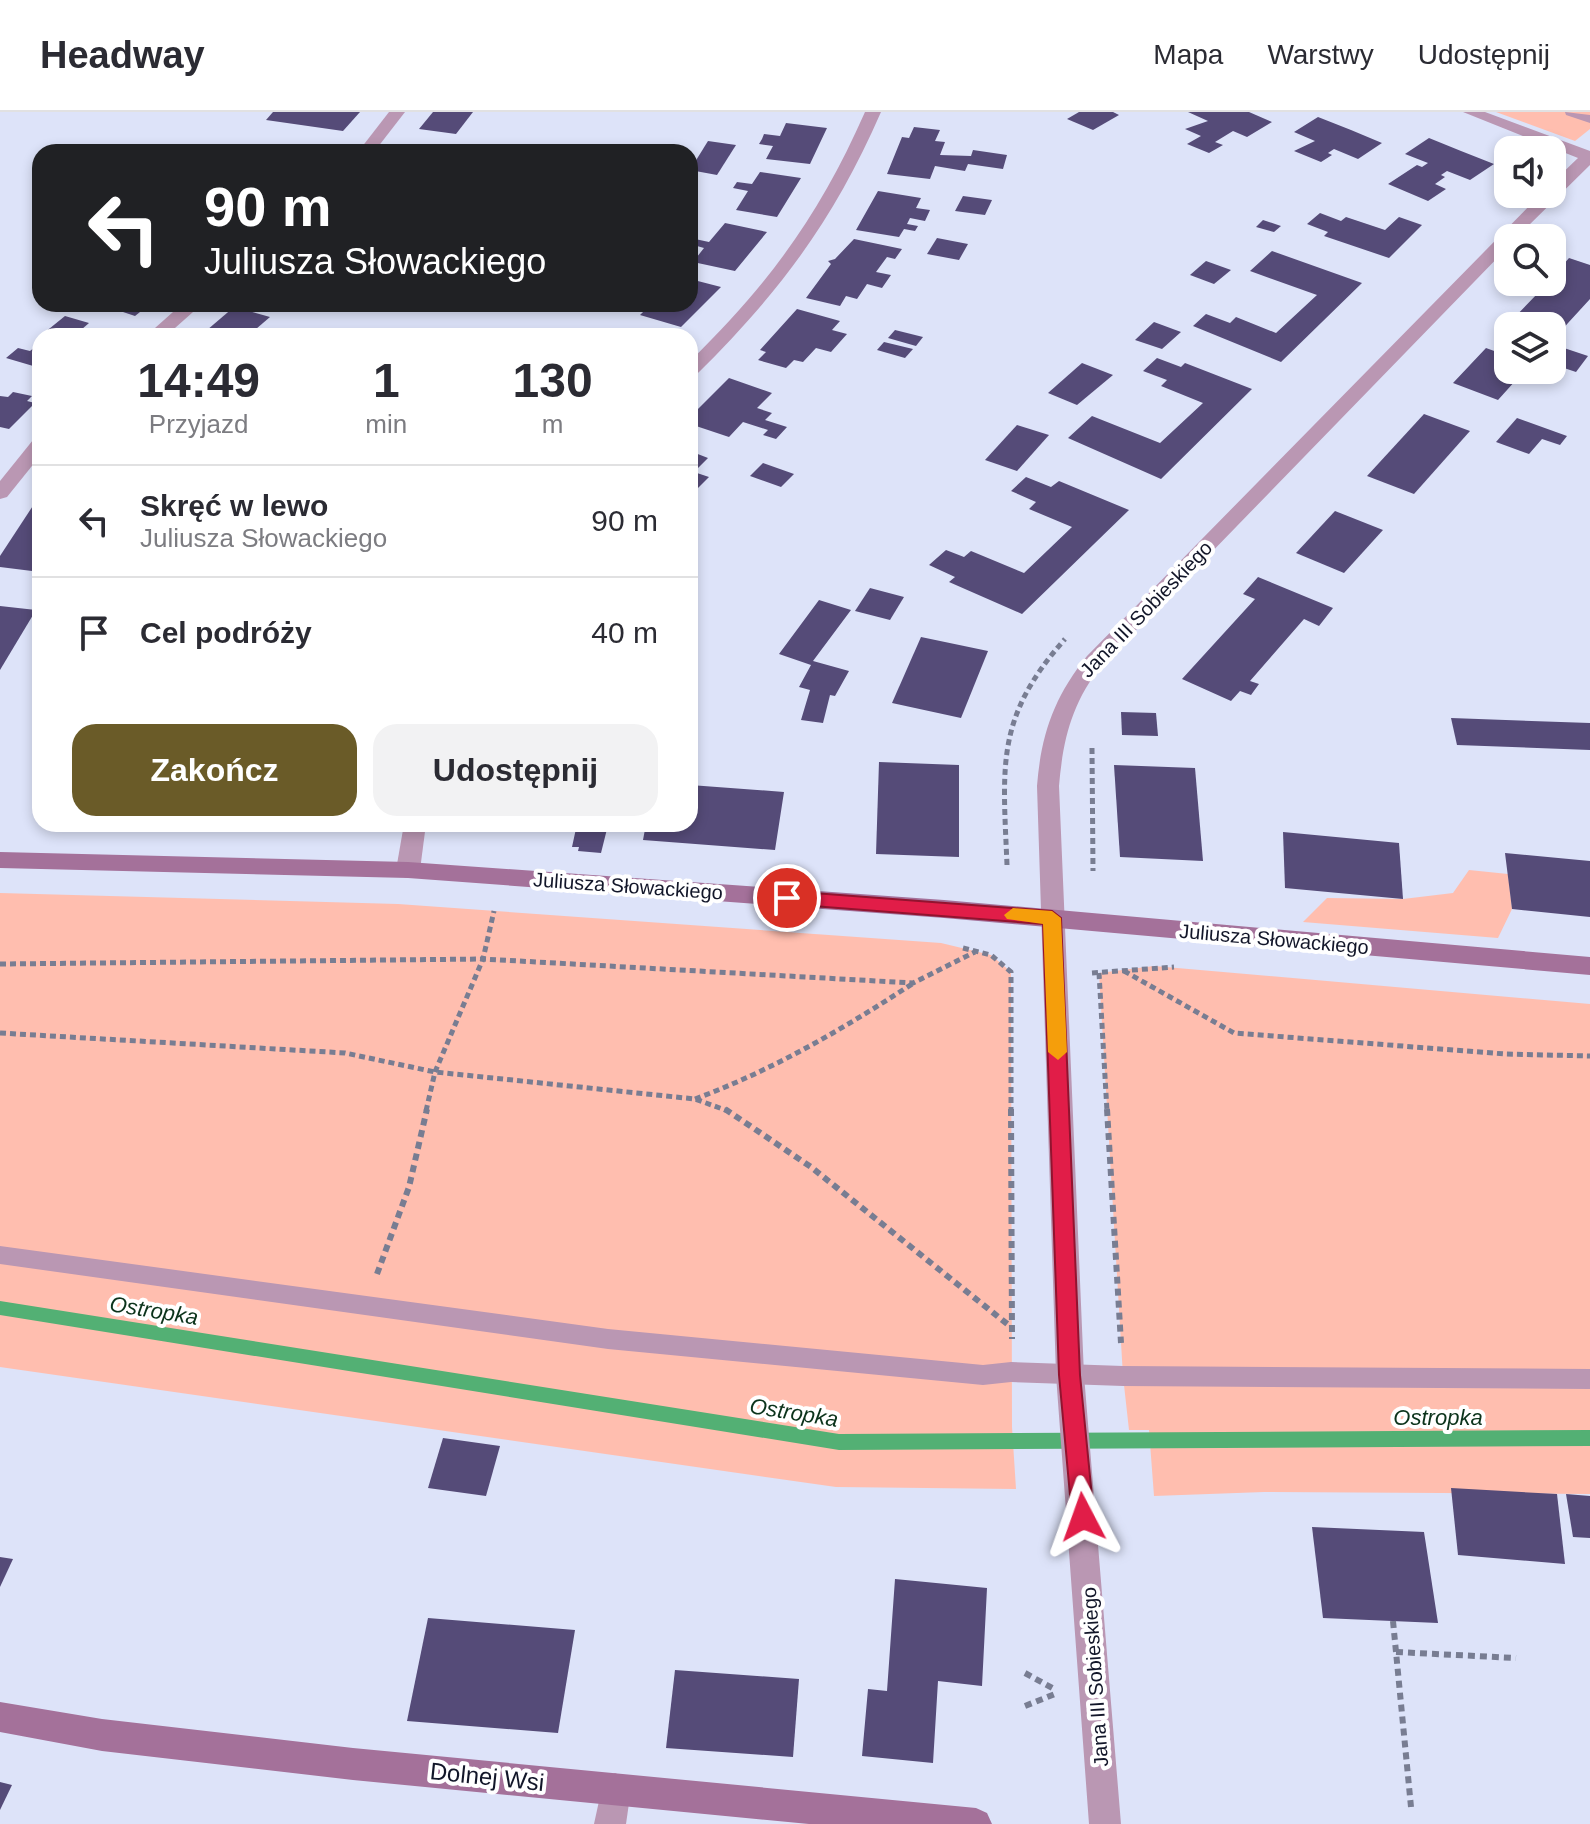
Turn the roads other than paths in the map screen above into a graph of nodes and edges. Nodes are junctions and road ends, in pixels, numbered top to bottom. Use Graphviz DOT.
graph roads {
  1 [pos="397,112"];
  2 [pos="873,112"];
  3 [pos="1471,112"];
  4 [pos="1571,112"];
  5 [pos="1590,119"];
  6 [pos="372,144"];
  7 [pos="1590,157"];
  8 [pos="1566,179"];
  9 [pos="1536,208"];
  10 [pos="184,312"];
  11 [pos="164,328"];
  12 [pos="698,363"];
  13 [pos="32,454"];
  14 [pos="0,493"];
  15 [pos="414,832"];
  16 [pos="0,860"];
  17 [pos="408,870"];
  18 [pos="1052,918"];
  19 [pos="1590,966"];
  20 [pos="0,1255"];
  21 [pos="1070,1375"];
  22 [pos="1590,1379"];
  23 [pos="0,1717"];
  24 [pos="615,1789"];
  25 [pos="610,1824"];
  26 [pos="976,1824"];
  27 [pos="1105,1824"];
  1 -- 6 [label="street"];
  2 -- 12 [label="street"];
  3 -- 7 [label="street"];
  4 -- 5 [label="lane"];
  7 -- 8 [label="street, Jana III Sobieskiego"];
  9 -- 18 [label="street, Jana III Sobieskiego"];
  10 -- 11 [label="street"];
  13 -- 14 [label="street"];
  15 -- 17 [label="street"];
  16 -- 17 [label="main road, Juliusza Słowackiego"];
  17 -- 18 [label="main road, Juliusza Słowackiego"];
  18 -- 19 [label="main road, Juliusza Słowackiego"];
  18 -- 21 [label="street, Jana III Sobieskiego"];
  20 -- 21 [label="lane"];
  21 -- 22 [label="lane"];
  21 -- 27 [label="street, Jana III Sobieskiego"];
  23 -- 24 [label="main road, Dolnej Wsi"];
  24 -- 25 [label="street"];
  24 -- 26 [label="main road, Dolnej Wsi"];
}
